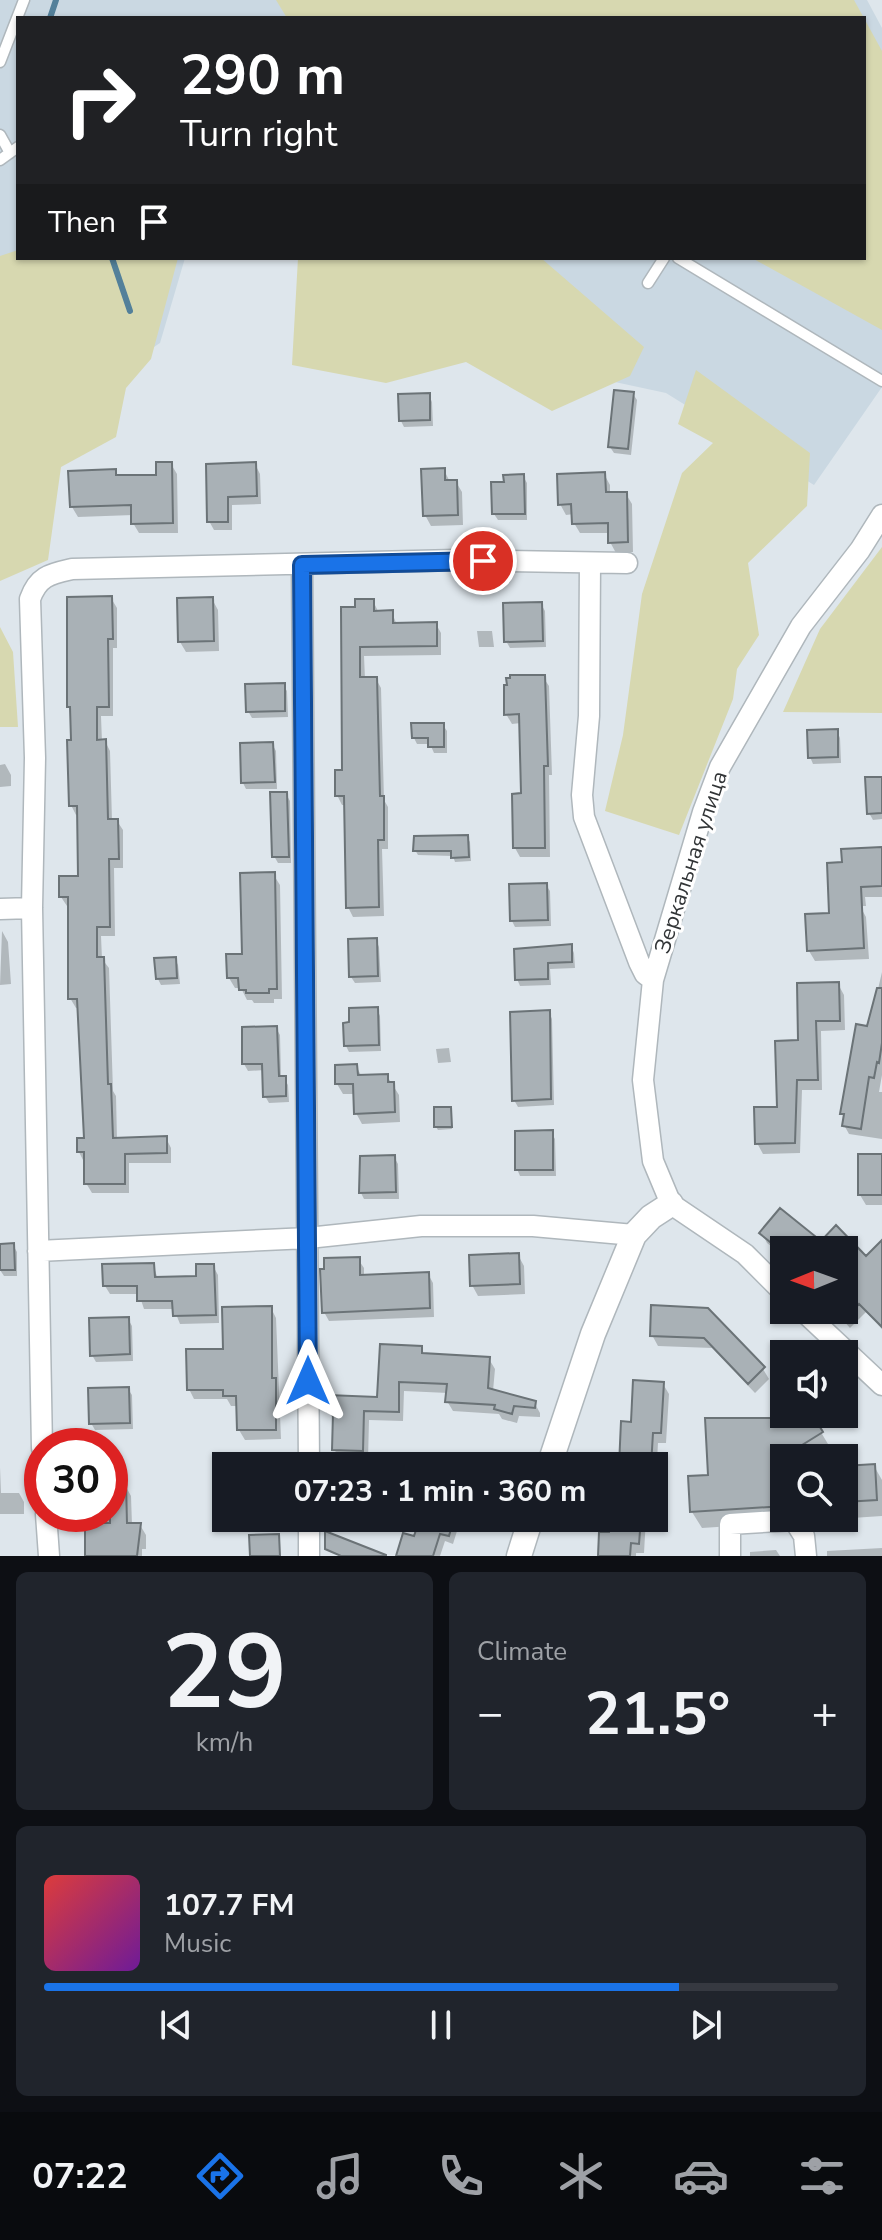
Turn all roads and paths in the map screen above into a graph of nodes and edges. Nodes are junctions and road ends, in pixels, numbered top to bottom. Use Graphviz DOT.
graph roads {
  1 [pos="16,21"];
  2 [pos="0,62"];
  3 [pos="0,135"];
  4 [pos="14,150"];
  5 [pos="0,160"];
  6 [pos="663,260"];
  7 [pos="681,260"];
  8 [pos="648,283"];
  9 [pos="882,381"];
  10 [pos="882,515"];
  11 [pos="590,563"];
  12 [pos="627,563"];
  13 [pos="302,565"];
  14 [pos="32,908"];
  15 [pos="0,909"];
  16 [pos="653,980"];
  17 [pos="671,1204"];
  18 [pos="634,1235"];
  19 [pos="308,1238"];
  20 [pos="38,1251"];
  21 [pos="770,1279"];
  22 [pos="817,1324"];
  23 [pos="882,1385"];
  24 [pos="42,1428"];
  25 [pos="309,1452"];
  26 [pos="554,1452"];
  27 [pos="47,1532"];
  28 [pos="309,1532"];
  29 [pos="527,1532"];
  30 [pos="49,1556"];
  31 [pos="309,1556"];
  32 [pos="519,1556"];
  33 [pos="730,1556"];
  34 [pos="806,1556"];
  1 -- 2 [label="lane"];
  3 -- 4 [label="lane"];
  4 -- 5 [label="lane"];
  6 -- 8 [label="lane"];
  7 -- 9 [label="lane"];
  10 -- 16 [label="street, Зеркальная улица"];
  11 -- 12 [label="street"];
  11 -- 13 [label="street"];
  11 -- 16 [label="street"];
  13 -- 14 [label="street"];
  13 -- 19 [label="street"];
  14 -- 15 [label="street"];
  14 -- 20 [label="street"];
  16 -- 17 [label="street, Зеркальная улица"];
  17 -- 18 [label="street"];
  17 -- 21 [label="street"];
  18 -- 19 [label="street"];
  18 -- 26 [label="street"];
  19 -- 20 [label="street"];
  19 -- 25 [label="street"];
  20 -- 24 [label="street"];
  22 -- 23 [label="street"];
  27 -- 30 [label="street"];
  28 -- 31 [label="street"];
  29 -- 32 [label="street"];
  33 -- 34 [label="street"];
}
